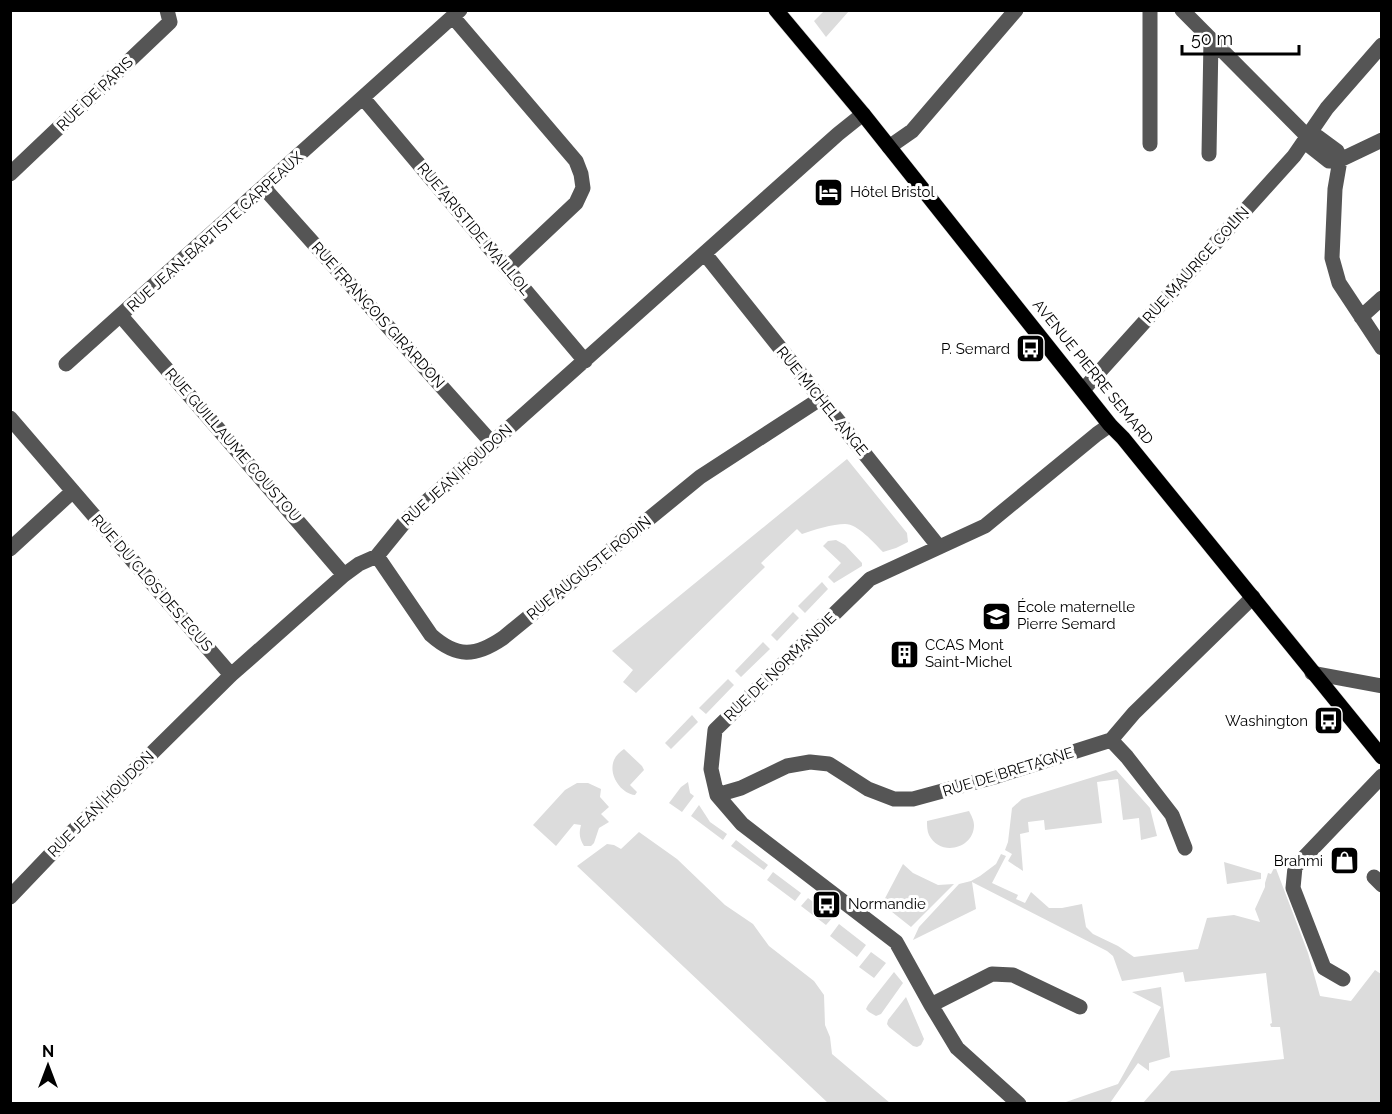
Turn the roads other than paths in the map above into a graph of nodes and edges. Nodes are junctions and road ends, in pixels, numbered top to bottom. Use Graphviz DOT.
graph roads {
  1 [pos="167,10"];
  2 [pos="776,10"];
  3 [pos="1016,10"];
  4 [pos="1150,10"];
  5 [pos="1182,10"];
  6 [pos="456,14"];
  7 [pos="1211,39"];
  8 [pos="1382,45"];
  9 [pos="363,98"];
  10 [pos="863,114"];
  11 [pos="1308,137"];
  12 [pos="1382,140"];
  13 [pos="1150,144"];
  14 [pos="889,147"];
  15 [pos="1209,154"];
  16 [pos="1340,160"];
  17 [pos="10,174"];
  18 [pos="264,188"];
  19 [pos="705,254"];
  20 [pos="507,268"];
  21 [pos="1382,298"];
  22 [pos="121,316"];
  23 [pos="1361,317"];
  24 [pos="1382,348"];
  25 [pos="585,361"];
  26 [pos="66,364"];
  27 [pos="1083,390"];
  28 [pos="820,399"];
  29 [pos="10,418"];
  30 [pos="1110,425"];
  31 [pos="492,443"];
  32 [pos="73,491"];
  33 [pos="939,547"];
  34 [pos="10,549"];
  35 [pos="377,556"];
  36 [pos="344,575"];
  37 [pos="1253,597"];
  38 [pos="1312,673"];
  39 [pos="231,675"];
  40 [pos="1382,686"];
  41 [pos="1111,740"];
  42 [pos="1382,757"];
  43 [pos="1382,776"];
  44 [pos="717,795"];
  45 [pos="1185,848"];
  46 [pos="10,897"];
  47 [pos="1343,979"];
  48 [pos="931,1005"];
  49 [pos="1080,1007"];
  50 [pos="1019,1104"];
  1 -- 17 [label="street, RUE DE PARIS"];
  2 -- 10 [label="main road, AVENUE PIERRE SEMARD"];
  3 -- 14 [label="street"];
  4 -- 13 [label="street"];
  5 -- 7 [label="street"];
  6 -- 9 [label="street, RUE JEAN-BAPTISTE CARPEAUX"];
  6 -- 20 [label="street"];
  7 -- 11 [label="street"];
  7 -- 15 [label="street"];
  8 -- 11 [label="street, RUE MAURICE COLIN"];
  9 -- 18 [label="street, RUE JEAN-BAPTISTE CARPEAUX"];
  9 -- 20 [label="street, RUE ARISTIDE MAILLOL"];
  10 -- 14 [label="main road, AVENUE PIERRE SEMARD"];
  10 -- 19 [label="street, RUE JEAN HOUDON"];
  11 -- 16 [label="street"];
  11 -- 27 [label="street, RUE MAURICE COLIN"];
  12 -- 16 [label="street"];
  14 -- 27 [label="main road, AVENUE PIERRE SEMARD"];
  16 -- 23 [label="street"];
  18 -- 22 [label="street, RUE JEAN-BAPTISTE CARPEAUX"];
  18 -- 31 [label="street, RUE FRANÇOIS GIRARDON"];
  19 -- 25 [label="street, RUE JEAN HOUDON"];
  19 -- 28 [label="street, RUE MICHEL ANGE"];
  20 -- 25 [label="street, RUE ARISTIDE MAILLOL"];
  21 -- 23 [label="street"];
  22 -- 26 [label="street, RUE JEAN-BAPTISTE CARPEAUX"];
  22 -- 36 [label="street, RUE GUILLAUME COUSTOU"];
  23 -- 24 [label="street"];
  25 -- 31 [label="street, RUE JEAN HOUDON"];
  27 -- 30 [label="main road, AVENUE PIERRE SEMARD"];
  28 -- 33 [label="street, RUE MICHEL ANGE"];
  28 -- 35 [label="street, RUE AUGUSTE RODIN"];
  29 -- 32 [label="street, RUE DU CLOS DES ECUS"];
  30 -- 33 [label="street, RUE DE NORMANDIE"];
  30 -- 37 [label="main road, AVENUE PIERRE SEMARD"];
  31 -- 35 [label="street, RUE JEAN HOUDON"];
  32 -- 34 [label="street"];
  32 -- 39 [label="street, RUE DU CLOS DES ECUS"];
  33 -- 44 [label="street, RUE DE NORMANDIE"];
  35 -- 36 [label="street, RUE JEAN HOUDON"];
  36 -- 39 [label="street, RUE JEAN HOUDON"];
  37 -- 38 [label="main road, AVENUE PIERRE SEMARD"];
  37 -- 41 [label="street"];
  38 -- 40 [label="street"];
  38 -- 42 [label="main road, AVENUE PIERRE SEMARD"];
  39 -- 46 [label="street, RUE JEAN HOUDON"];
  41 -- 44 [label="street, RUE DE BRETAGNE"];
  41 -- 45 [label="street"];
  43 -- 47 [label="street"];
  44 -- 48 [label="street, RUE DE NORMANDIE"];
  48 -- 49 [label="street"];
  48 -- 50 [label="street, RUE DE NORMANDIE"];
}
